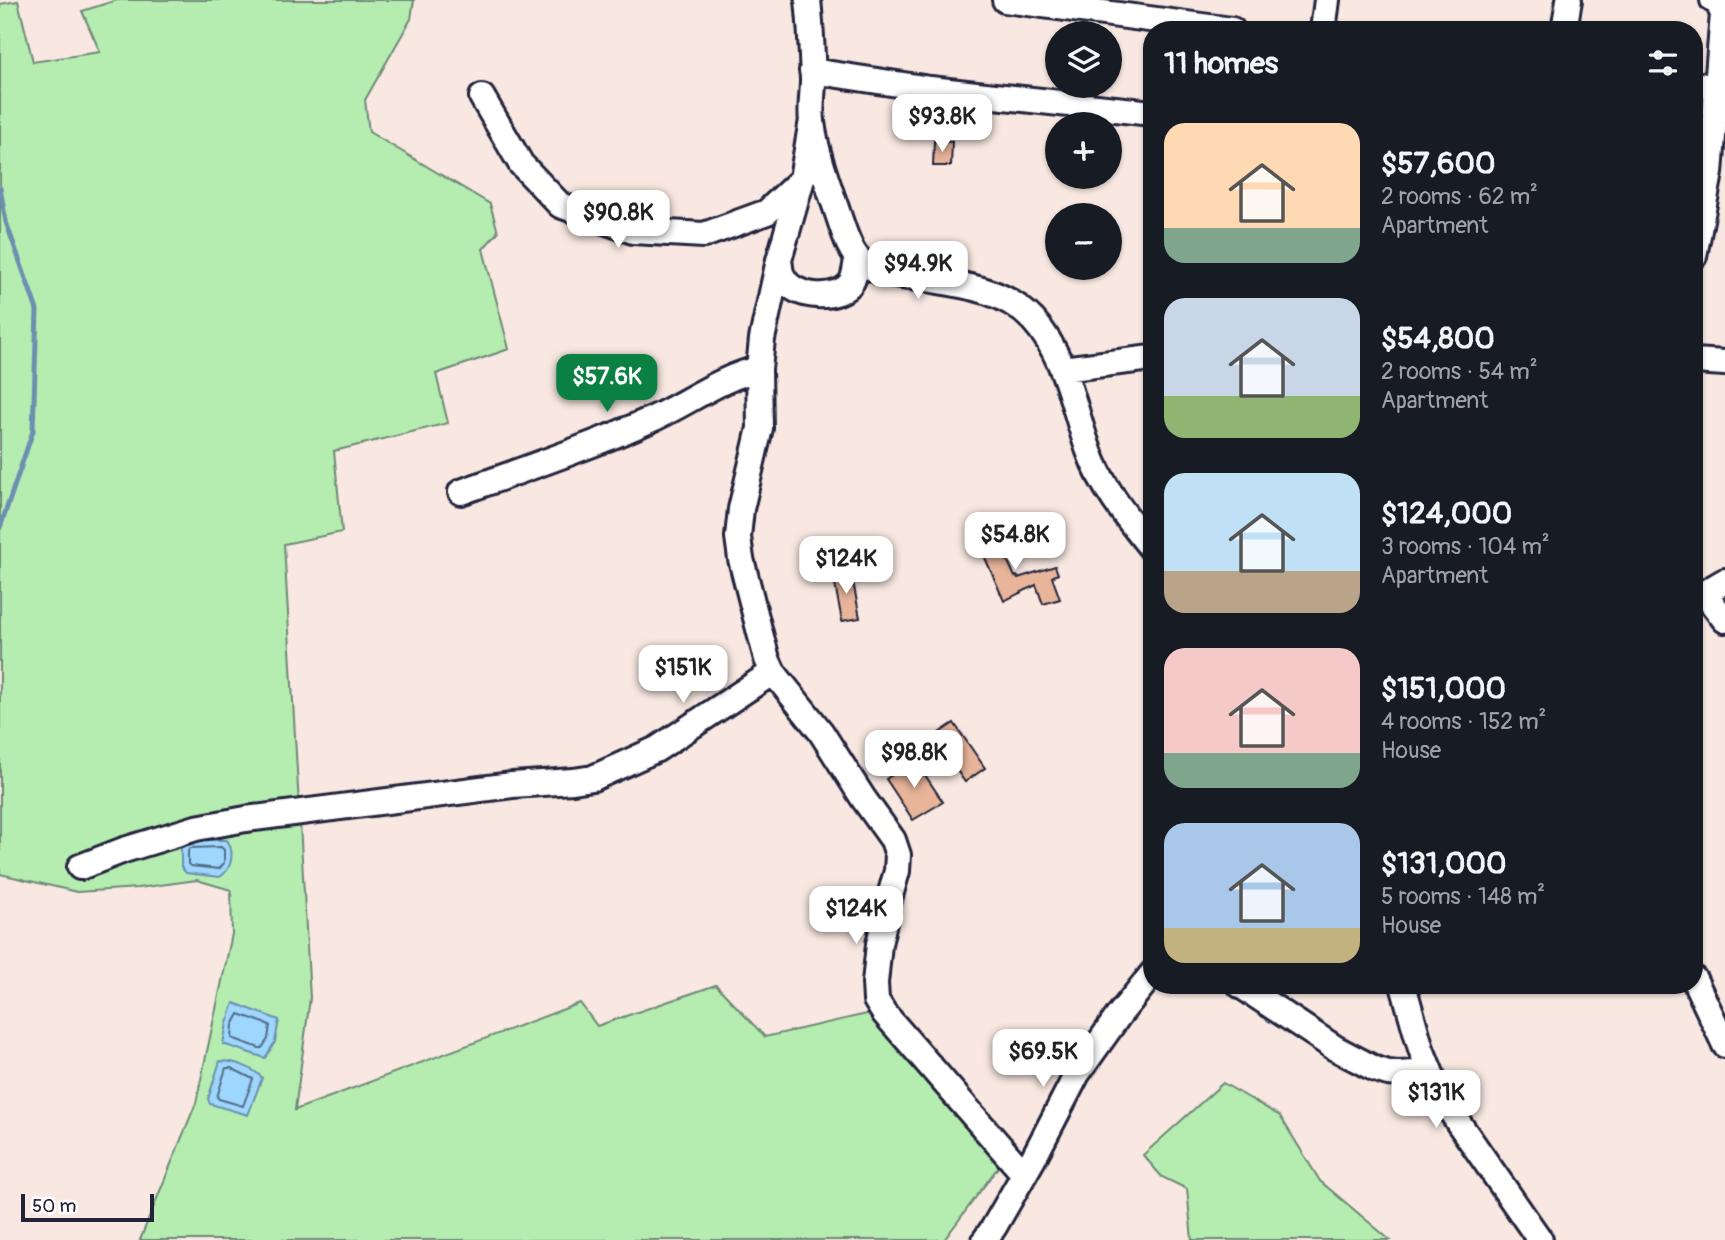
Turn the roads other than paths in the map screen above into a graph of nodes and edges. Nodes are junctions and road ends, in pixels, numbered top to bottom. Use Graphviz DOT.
graph roads {
  1 [pos="808,0"];
  2 [pos="1005,0"];
  3 [pos="1327,0"];
  4 [pos="1569,0"];
  5 [pos="1713,0"];
  6 [pos="1164,21"];
  7 [pos="1324,21"];
  8 [pos="1566,21"];
  9 [pos="812,71"];
  10 [pos="1712,87"];
  11 [pos="482,97"];
  12 [pos="1143,112"];
  13 [pos="812,120"];
  14 [pos="1710,173"];
  15 [pos="802,179"];
  16 [pos="1703,209"];
  17 [pos="857,259"];
  18 [pos="779,260"];
  19 [pos="1143,359"];
  20 [pos="1703,362"];
  21 [pos="1725,363"];
  22 [pos="759,369"];
  23 [pos="1062,369"];
  24 [pos="461,492"];
  25 [pos="1143,537"];
  26 [pos="1708,591"];
  27 [pos="1725,620"];
  28 [pos="773,672"];
  29 [pos="80,867"];
  30 [pos="1143,985"];
  31 [pos="1254,994"];
  32 [pos="1406,994"];
  33 [pos="1701,994"];
  34 [pos="1725,1045"];
  35 [pos="1430,1072"];
  36 [pos="1024,1174"];
  37 [pos="985,1240"];
  38 [pos="1540,1240"];
  1 -- 9 [label="street"];
  2 -- 6 [label="street"];
  3 -- 7 [label="street"];
  4 -- 8 [label="street"];
  5 -- 10 [label="street"];
  9 -- 12 [label="street"];
  9 -- 13 [label="street"];
  10 -- 14 [label="street"];
  11 -- 15 [label="street"];
  13 -- 15 [label="street"];
  13 -- 17 [label="street"];
  14 -- 16 [label="street"];
  15 -- 18 [label="street"];
  17 -- 18 [label="street"];
  17 -- 23 [label="street"];
  18 -- 22 [label="street"];
  19 -- 23 [label="street"];
  20 -- 21 [label="street"];
  22 -- 24 [label="street"];
  22 -- 28 [label="street"];
  23 -- 25 [label="street"];
  26 -- 27 [label="street"];
  28 -- 29 [label="street"];
  28 -- 36 [label="street"];
  30 -- 36 [label="street"];
  31 -- 35 [label="street"];
  32 -- 35 [label="street"];
  33 -- 34 [label="street"];
  35 -- 38 [label="street"];
  36 -- 37 [label="street"];
}
